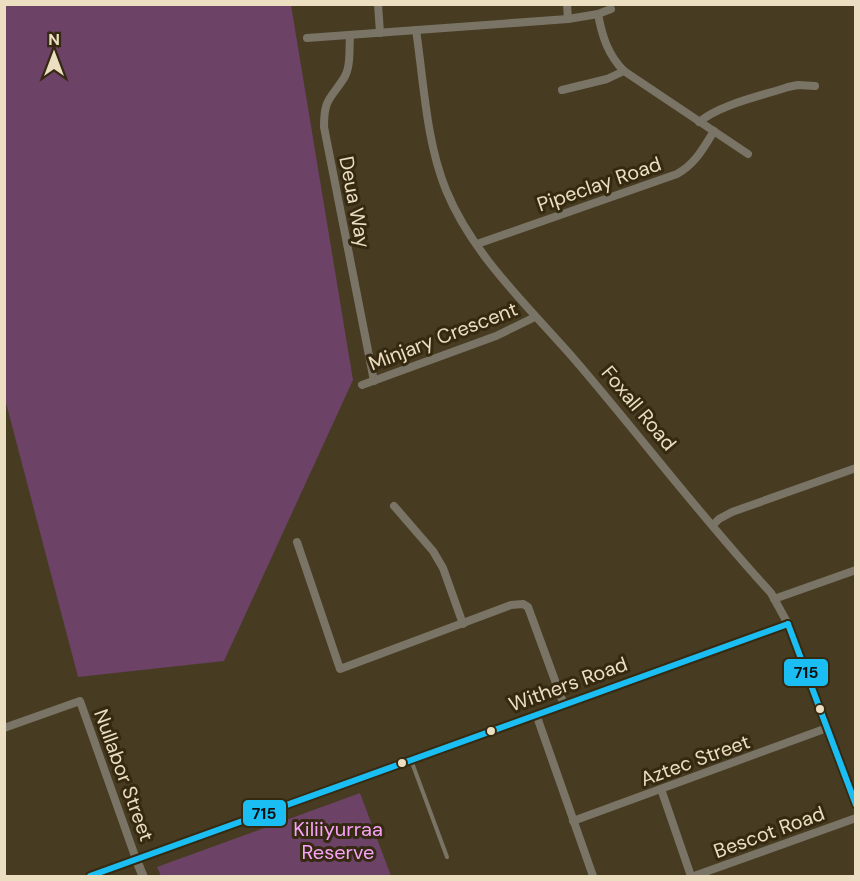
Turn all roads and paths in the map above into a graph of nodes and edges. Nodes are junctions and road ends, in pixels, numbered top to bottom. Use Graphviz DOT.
graph roads {
  1 [pos="378,4"];
  2 [pos="567,4"];
  3 [pos="611,9"];
  4 [pos="598,14"];
  5 [pos="568,19"];
  6 [pos="416,30"];
  7 [pos="380,33"];
  8 [pos="350,35"];
  9 [pos="307,39"];
  10 [pos="624,71"];
  11 [pos="815,86"];
  12 [pos="562,90"];
  13 [pos="699,122"];
  14 [pos="714,131"];
  15 [pos="748,154"];
  16 [pos="477,244"];
  17 [pos="535,317"];
  18 [pos="374,381"];
  19 [pos="362,385"];
  20 [pos="855,468"];
  21 [pos="394,506"];
  22 [pos="713,525"];
  23 [pos="297,542"];
  24 [pos="855,570"];
  25 [pos="774,599"];
  26 [pos="463,624"];
  27 [pos="788,624"];
  28 [pos="564,705"];
  29 [pos="536,714"];
  30 [pos="4,728"];
  31 [pos="827,728"];
  32 [pos="411,760"];
  33 [pos="661,789"];
  34 [pos="855,806"];
  35 [pos="855,818"];
  36 [pos="573,821"];
  37 [pos="447,857"];
  38 [pos="136,859"];
  39 [pos="90,876"];
  40 [pos="143,876"];
  41 [pos="593,876"];
  42 [pos="692,876"];
  1 -- 7 [label="street"];
  2 -- 5 [label="street"];
  3 -- 4 [label="street"];
  4 -- 5 [label="street"];
  4 -- 10 [label="street"];
  5 -- 6 [label="street"];
  6 -- 7 [label="street"];
  6 -- 16 [label="street, Foxall Road"];
  7 -- 8 [label="street"];
  8 -- 9 [label="street"];
  8 -- 18 [label="street, Deua Way"];
  10 -- 12 [label="street"];
  10 -- 13 [label="street"];
  11 -- 13 [label="street"];
  13 -- 14 [label="street"];
  14 -- 15 [label="street"];
  14 -- 16 [label="street, Pipeclay Road"];
  16 -- 17 [label="street, Foxall Road"];
  17 -- 18 [label="street, Minjary Crescent"];
  17 -- 22 [label="street, Foxall Road"];
  18 -- 19 [label="street, Minjary Crescent"];
  20 -- 22 [label="street"];
  21 -- 26 [label="street"];
  22 -- 25 [label="street, Foxall Road"];
  23 -- 26 [label="street"];
  24 -- 25 [label="street"];
  25 -- 27 [label="street, Foxall Road"];
  26 -- 28 [label="street"];
  27 -- 28 [label="street, Withers Road"];
  27 -- 31 [label="street, Foxall Road"];
  28 -- 29 [label="street, Withers Road"];
  29 -- 32 [label="street, Withers Road"];
  29 -- 36 [label="street"];
  30 -- 38 [label="street, Nullabor Street"];
  31 -- 33 [label="street, Aztec Street"];
  31 -- 34 [label="street, Foxall Road"];
  32 -- 37 [label="lane"];
  32 -- 38 [label="street, Withers Road"];
  33 -- 36 [label="street, Aztec Street"];
  33 -- 42 [label="street"];
  35 -- 42 [label="street, Bescot Road"];
  36 -- 41 [label="street"];
  38 -- 39 [label="street, Withers Road"];
  38 -- 40 [label="street"];
}
